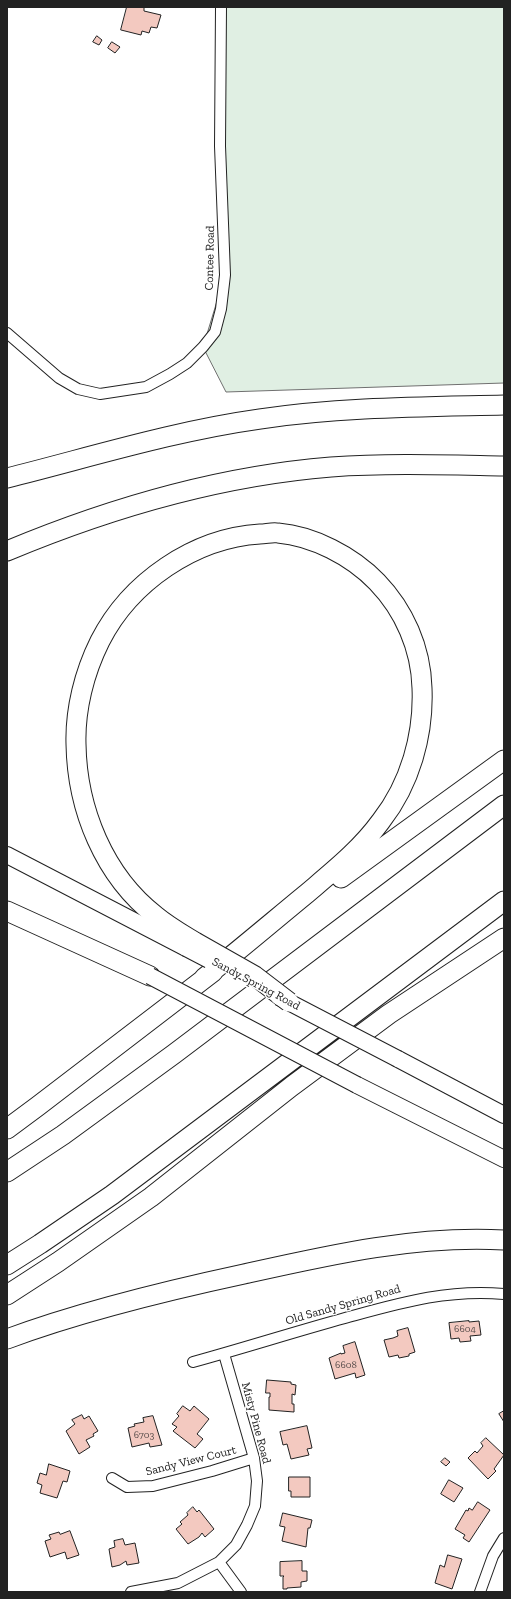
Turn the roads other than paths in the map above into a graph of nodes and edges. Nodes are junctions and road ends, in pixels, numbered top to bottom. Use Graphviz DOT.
graph roads {
  1 [pos="221,7"];
  2 [pos="7,333"];
  3 [pos="504,405"];
  4 [pos="504,466"];
  5 [pos="7,478"];
  6 [pos="7,551"];
  7 [pos="504,760"];
  8 [pos="504,806"];
  9 [pos="7,855"];
  10 [pos="7,901"];
  11 [pos="504,902"];
  12 [pos="7,911"];
  13 [pos="504,938"];
  14 [pos="190,945"];
  15 [pos="150,976"];
  16 [pos="204,978"];
  17 [pos="289,1002"];
  18 [pos="115,1046"];
  19 [pos="504,1114"];
  20 [pos="7,1119"];
  21 [pos="7,1129"];
  22 [pos="504,1159"];
  23 [pos="7,1172"];
  24 [pos="504,1240"];
  25 [pos="7,1265"];
  26 [pos="504,1294"];
  27 [pos="7,1295"];
  28 [pos="7,1339"];
  29 [pos="224,1354"];
  30 [pos="193,1362"];
  31 [pos="254,1458"];
  32 [pos="112,1478"];
  33 [pos="504,1538"];
  34 [pos="219,1562"];
  35 [pos="131,1592"];
  36 [pos="241,1592"];
  37 [pos="480,1592"];
  1 -- 2 [label="street, Contee Road"];
  3 -- 5 [label="highway"];
  4 -- 6 [label="highway"];
  7 -- 16 [label="highway"];
  8 -- 23 [label="highway"];
  9 -- 14 [label="main road"];
  10 -- 15 [label="main road"];
  11 -- 25 [label="highway"];
  12 -- 15 [label="highway"];
  13 -- 27 [label="highway"];
  14 -- 16 [label="highway"];
  14 -- 17 [label="highway, bridge"];
  15 -- 22 [label="main road, bridge"];
  16 -- 18 [label="highway"];
  17 -- 19 [label="main road, Sandy Spring Road, bridge"];
  18 -- 20 [label="highway"];
  18 -- 21 [label="highway"];
  24 -- 28 [label="highway"];
  26 -- 29 [label="street, Old Sandy Spring Road"];
  29 -- 30 [label="street, Old Sandy Spring Road"];
  29 -- 31 [label="street, Misty Pine Road"];
  31 -- 32 [label="street, Sandy View Court"];
  31 -- 34 [label="street, Misty Pine Road"];
  33 -- 37 [label="street"];
  34 -- 35 [label="street, Misty Pine Road"];
  34 -- 36 [label="street"];
}
